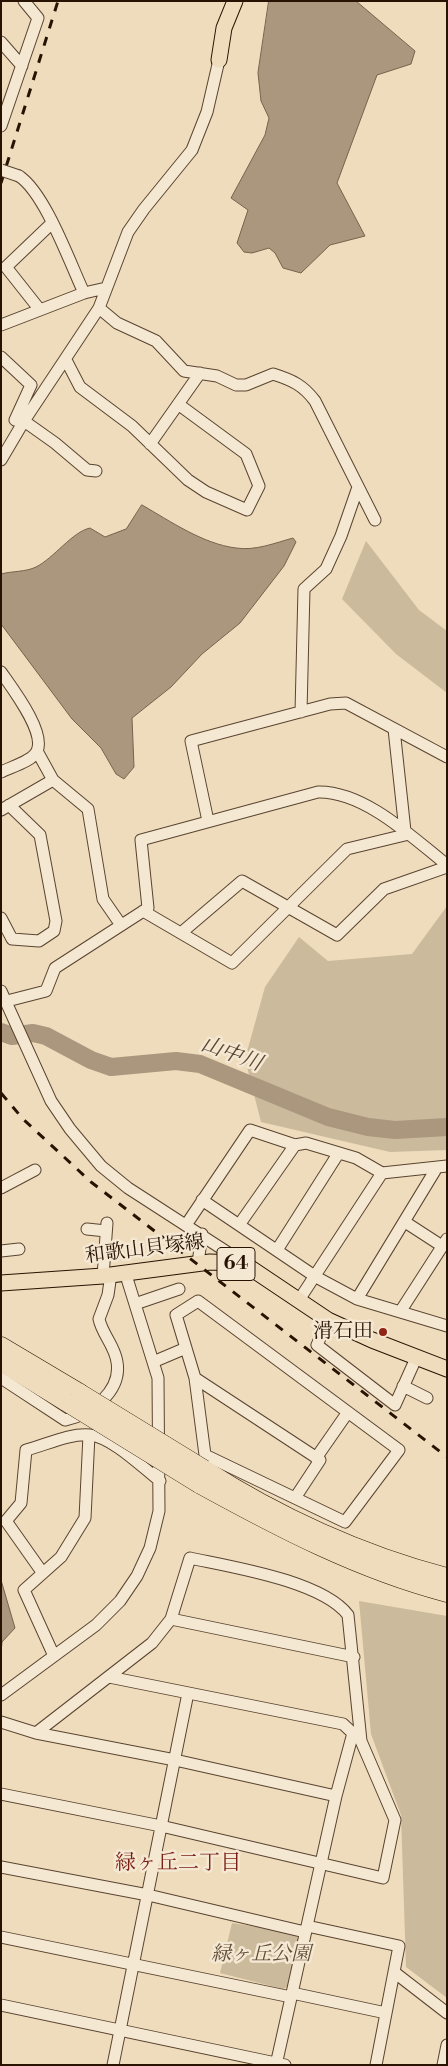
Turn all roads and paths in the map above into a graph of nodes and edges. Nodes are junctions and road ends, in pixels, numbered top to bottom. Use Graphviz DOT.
graph roads {
  1 [pos="24,1"];
  2 [pos="234,1"];
  3 [pos="1,42"];
  4 [pos="218,60"];
  5 [pos="22,66"];
  6 [pos="1,126"];
  7 [pos="1,170"];
  8 [pos="51,224"];
  9 [pos="106,288"];
  10 [pos="84,293"];
  11 [pos="99,308"];
  12 [pos="40,310"];
  13 [pos="1,325"];
  14 [pos="1,356"];
  15 [pos="66,360"];
  16 [pos="200,374"];
  17 [pos="178,404"];
  18 [pos="19,420"];
  19 [pos="150,444"];
  20 [pos="1,460"];
  21 [pos="96,471"];
  22 [pos="358,487"];
  23 [pos="375,520"];
  24 [pos="1,672"];
  25 [pos="301,712"];
  26 [pos="394,729"];
  27 [pos="37,751"];
  28 [pos="447,757"];
  29 [pos="1,772"];
  30 [pos="53,780"];
  31 [pos="5,807"];
  32 [pos="208,822"];
  33 [pos="407,832"];
  34 [pos="447,866"];
  35 [pos="290,908"];
  36 [pos="143,911"];
  37 [pos="1,918"];
  38 [pos="121,925"];
  39 [pos="181,933"];
  40 [pos="3,996"];
  41 [pos="295,1145"];
  42 [pos="338,1154"];
  43 [pos="441,1168"];
  44 [pos="35,1170"];
  45 [pos="382,1173"];
  46 [pos="1,1188"];
  47 [pos="202,1200"];
  48 [pos="405,1222"];
  49 [pos="186,1225"];
  50 [pos="240,1225"];
  51 [pos="87,1229"];
  52 [pos="202,1234"];
  53 [pos="444,1243"];
  54 [pos="18,1249"];
  55 [pos="277,1250"];
  56 [pos="1,1251"];
  57 [pos="198,1263"];
  58 [pos="249,1267"];
  59 [pos="113,1274"];
  60 [pos="316,1277"];
  61 [pos="1,1283"];
  62 [pos="179,1289"];
  63 [pos="356,1299"];
  64 [pos="299,1300"];
  65 [pos="135,1304"];
  66 [pos="400,1312"];
  67 [pos="328,1320"];
  68 [pos="447,1326"];
  69 [pos="1,1346"];
  70 [pos="186,1348"];
  71 [pos="417,1356"];
  72 [pos="1,1362"];
  73 [pos="153,1362"];
  74 [pos="447,1369"];
  75 [pos="1,1378"];
  76 [pos="195,1378"];
  77 [pos="403,1386"];
  78 [pos="73,1398"];
  79 [pos="428,1398"];
  80 [pos="348,1412"];
  81 [pos="89,1435"];
  82 [pos="316,1458"];
  83 [pos="160,1481"];
  84 [pos="295,1498"];
  85 [pos="42,1572"];
  86 [pos="447,1577"];
  87 [pos="419,1578"];
  88 [pos="447,1593"];
  89 [pos="171,1619"];
  90 [pos="54,1656"];
  91 [pos="354,1657"];
  92 [pos="109,1677"];
  93 [pos="188,1694"];
  94 [pos="1,1695"];
  95 [pos="1,1722"];
  96 [pos="36,1733"];
  97 [pos="357,1737"];
  98 [pos="175,1760"];
  99 [pos="1,1794"];
  100 [pos="336,1796"];
  101 [pos="161,1826"];
  102 [pos="320,1864"];
  103 [pos="2,1870"];
  104 [pos="148,1895"];
  105 [pos="306,1929"];
  106 [pos="1,1937"];
  107 [pos="134,1964"];
  108 [pos="394,1972"];
  109 [pos="291,1995"];
  110 [pos="1,2005"];
  111 [pos="386,2013"];
  112 [pos="447,2013"];
  113 [pos="119,2031"];
  114 [pos="447,2045"];
  115 [pos="279,2064"];
  116 [pos="113,2065"];
  117 [pos="376,2065"];
  118 [pos="442,2065"];
  1 -- 5 [label="street"];
  2 -- 4 [label="main road"];
  3 -- 5 [label="street"];
  4 -- 9 [label="street"];
  5 -- 6 [label="street"];
  7 -- 8 [label="street, bridge"];
  8 -- 10 [label="street"];
  8 -- 12 [label="street"];
  9 -- 10 [label="street"];
  9 -- 11 [label="street"];
  10 -- 12 [label="street"];
  11 -- 15 [label="street"];
  11 -- 16 [label="street"];
  12 -- 13 [label="street"];
  14 -- 18 [label="street"];
  15 -- 18 [label="street"];
  15 -- 19 [label="street"];
  16 -- 17 [label="street"];
  16 -- 22 [label="street"];
  17 -- 19 [label="street"];
  17 -- 19 [label="street"];
  18 -- 20 [label="street"];
  18 -- 21 [label="street"];
  22 -- 23 [label="street"];
  22 -- 25 [label="street"];
  24 -- 27 [label="street"];
  25 -- 26 [label="street"];
  25 -- 32 [label="street"];
  26 -- 28 [label="street"];
  26 -- 33 [label="street"];
  27 -- 29 [label="street"];
  27 -- 30 [label="street"];
  30 -- 31 [label="street"];
  30 -- 38 [label="street"];
  31 -- 37 [label="street"];
  32 -- 33 [label="street"];
  32 -- 36 [label="street"];
  33 -- 34 [label="street"];
  33 -- 35 [label="street"];
  34 -- 35 [label="street"];
  35 -- 39 [label="street"];
  35 -- 39 [label="street"];
  36 -- 38 [label="street"];
  36 -- 39 [label="street"];
  38 -- 40 [label="street"];
  40 -- 49 [label="street"];
  41 -- 42 [label="street"];
  41 -- 47 [label="street"];
  41 -- 50 [label="street"];
  42 -- 45 [label="street"];
  42 -- 55 [label="street"];
  43 -- 45 [label="street"];
  43 -- 48 [label="street"];
  44 -- 46 [label="street"];
  45 -- 60 [label="street"];
  47 -- 49 [label="street"];
  47 -- 50 [label="street"];
  48 -- 53 [label="street"];
  48 -- 63 [label="street"];
  49 -- 52 [label="street"];
  50 -- 55 [label="street"];
  51 -- 59 [label="street"];
  52 -- 57 [label="street"];
  52 -- 58 [label="street"];
  53 -- 66 [label="street"];
  54 -- 56 [label="street"];
  55 -- 60 [label="street"];
  57 -- 58 [label="main road, 和歌山貝塚線 / 64"];
  57 -- 59 [label="main road, 和歌山貝塚線 / 64"];
  58 -- 64 [label="main road, 和歌山貝塚線 / 64"];
  59 -- 61 [label="main road, 和歌山貝塚線 / 64"];
  59 -- 65 [label="street"];
  59 -- 75 [label="street"];
  60 -- 63 [label="street"];
  60 -- 64 [label="street"];
  62 -- 65 [label="street"];
  63 -- 66 [label="street"];
  64 -- 67 [label="main road, 和歌山貝塚線 / 64"];
  65 -- 73 [label="street"];
  66 -- 68 [label="street"];
  67 -- 71 [label="main road, 和歌山貝塚線 / 64"];
  67 -- 77 [label="street"];
  69 -- 78 [label="highway"];
  70 -- 73 [label="street"];
  70 -- 76 [label="street"];
  70 -- 80 [label="street"];
  71 -- 74 [label="main road, 和歌山貝塚線 / 64"];
  71 -- 77 [label="street"];
  72 -- 78 [label="highway"];
  73 -- 83 [label="street"];
  76 -- 82 [label="street"];
  76 -- 84 [label="street"];
  77 -- 79 [label="street"];
  78 -- 87 [label="highway, bridge"];
  80 -- 82 [label="street"];
  80 -- 84 [label="street"];
  81 -- 83 [label="street"];
  81 -- 85 [label="street"];
  81 -- 85 [label="street"];
  82 -- 84 [label="street"];
  83 -- 90 [label="street"];
  85 -- 90 [label="street"];
  86 -- 87 [label="highway"];
  87 -- 88 [label="highway"];
  89 -- 91 [label="street"];
  89 -- 91 [label="street"];
  89 -- 92 [label="street"];
  90 -- 94 [label="street"];
  91 -- 97 [label="street"];
  92 -- 93 [label="street"];
  92 -- 96 [label="street"];
  93 -- 97 [label="street"];
  93 -- 98 [label="street"];
  95 -- 96 [label="street"];
  96 -- 98 [label="street"];
  97 -- 100 [label="street"];
  97 -- 102 [label="street"];
  98 -- 100 [label="street"];
  98 -- 101 [label="street"];
  99 -- 101 [label="street"];
  100 -- 102 [label="street"];
  101 -- 102 [label="street"];
  101 -- 104 [label="street"];
  102 -- 105 [label="street"];
  103 -- 104 [label="street"];
  104 -- 105 [label="street"];
  104 -- 107 [label="street"];
  105 -- 108 [label="street"];
  105 -- 109 [label="street"];
  106 -- 107 [label="street"];
  107 -- 109 [label="street"];
  107 -- 113 [label="street"];
  108 -- 111 [label="street"];
  108 -- 112 [label="street"];
  109 -- 111 [label="street"];
  109 -- 115 [label="street"];
  110 -- 113 [label="street"];
  111 -- 117 [label="street"];
  113 -- 115 [label="street"];
  113 -- 116 [label="street"];
  114 -- 118 [label="street"];
}
